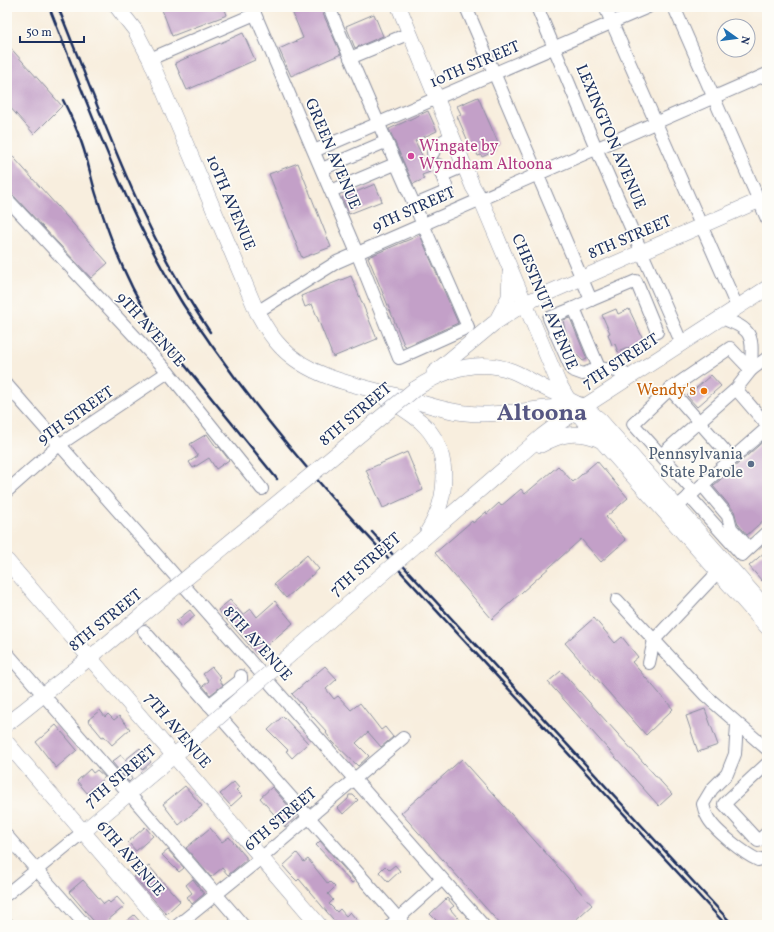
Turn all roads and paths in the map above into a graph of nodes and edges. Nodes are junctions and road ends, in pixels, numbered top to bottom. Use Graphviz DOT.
graph roads {
  1 [pos="117,7"];
  2 [pos="329,7"];
  3 [pos="399,7"];
  4 [pos="466,7"];
  5 [pos="537,7"];
  6 [pos="605,7"];
  7 [pos="648,7"];
  8 [pos="674,7"];
  9 [pos="254,11"];
  10 [pos="612,22"];
  11 [pos="410,33"];
  12 [pos="554,48"];
  13 [pos="350,58"];
  14 [pos="150,59"];
  15 [pos="494,73"];
  16 [pos="767,74"];
  17 [pos="713,97"];
  18 [pos="437,98"];
  19 [pos="656,122"];
  20 [pos="377,124"];
  21 [pos="452,136"];
  22 [pos="385,142"];
  23 [pos="596,148"];
  24 [pos="314,151"];
  25 [pos="433,153"];
  26 [pos="395,164"];
  27 [pos="464,166"];
  28 [pos="322,169"];
  29 [pos="537,174"];
  30 [pos="331,191"];
  31 [pos="480,198"];
  32 [pos="7,199"];
  33 [pos="763,199"];
  34 [pos="415,205"];
  35 [pos="767,220"];
  36 [pos="423,223"];
  37 [pos="701,226"];
  38 [pos="357,253"];
  39 [pos="642,253"];
  40 [pos="508,262"];
  41 [pos="581,278"];
  42 [pos="767,278"];
  43 [pos="764,292"];
  44 [pos="660,295"];
  45 [pos="591,300"];
  46 [pos="734,300"];
  47 [pos="644,302"];
  48 [pos="525,303"];
  49 [pos="574,308"];
  50 [pos="257,312"];
  51 [pos="721,318"];
  52 [pos="493,324"];
  53 [pos="657,332"];
  54 [pos="540,339"];
  55 [pos="680,340"];
  56 [pos="559,343"];
  57 [pos="767,358"];
  58 [pos="599,368"];
  59 [pos="751,370"];
  60 [pos="168,372"];
  61 [pos="623,372"];
  62 [pos="344,382"];
  63 [pos="7,385"];
  64 [pos="415,389"];
  65 [pos="670,389"];
  66 [pos="736,389"];
  67 [pos="576,405"];
  68 [pos="699,421"];
  69 [pos="767,425"];
  70 [pos="767,428"];
  71 [pos="602,441"];
  72 [pos="59,445"];
  73 [pos="661,455"];
  74 [pos="732,459"];
  75 [pos="508,466"];
  76 [pos="262,489"];
  77 [pos="7,491"];
  78 [pos="695,491"];
  79 [pos="677,507"];
  80 [pos="767,532"];
  81 [pos="416,545"];
  82 [pos="745,551"];
  83 [pos="7,561"];
  84 [pos="724,569"];
  85 [pos="617,600"];
  86 [pos="767,609"];
  87 [pos="767,627"];
  88 [pos="144,631"];
  89 [pos="654,640"];
  90 [pos="96,653"];
  91 [pos="7,654"];
  92 [pos="649,663"];
  93 [pos="241,676"];
  94 [pos="43,696"];
  95 [pos="210,705"];
  96 [pos="7,724"];
  97 [pos="737,725"];
  98 [pos="403,738"];
  99 [pos="7,743"];
  100 [pos="767,750"];
  101 [pos="175,755"];
  102 [pos="767,764"];
  103 [pos="355,779"];
  104 [pos="129,794"];
  105 [pos="309,818"];
  106 [pos="83,832"];
  107 [pos="767,833"];
  108 [pos="7,836"];
  109 [pos="261,858"];
  110 [pos="767,858"];
  111 [pos="37,870"];
  112 [pos="442,879"];
  113 [pos="7,894"];
  114 [pos="216,894"];
  115 [pos="398,923"];
  116 [pos="85,925"];
  117 [pos="163,925"];
  118 [pos="178,925"];
  119 [pos="243,925"];
  120 [pos="319,925"];
  121 [pos="483,925"];
  1 -- 14 [label="main road, 10TH AVENUE"];
  2 -- 13 [label="street"];
  3 -- 11 [label="main road, CHESTNUT AVENUE"];
  4 -- 15 [label="street"];
  5 -- 12 [label="street, LEXINGTON AVENUE"];
  6 -- 10 [label="street"];
  7 -- 10 [label="street, 10TH STREET"];
  8 -- 17 [label="street"];
  9 -- 14 [label="street"];
  9 -- 24 [label="street, GREEN AVENUE"];
  10 -- 12 [label="street, 10TH STREET"];
  10 -- 19 [label="street"];
  11 -- 13 [label="street"];
  11 -- 18 [label="main road, CHESTNUT AVENUE"];
  12 -- 15 [label="street, 10TH STREET"];
  12 -- 23 [label="street, LEXINGTON AVENUE"];
  13 -- 20 [label="street"];
  14 -- 50 [label="main road, 10TH AVENUE"];
  15 -- 18 [label="street, 10TH STREET"];
  15 -- 29 [label="street"];
  16 -- 17 [label="street, 9TH STREET"];
  17 -- 19 [label="street, 9TH STREET"];
  17 -- 33 [label="street"];
  18 -- 20 [label="street, 10TH STREET"];
  18 -- 21 [label="main road, CHESTNUT AVENUE"];
  19 -- 23 [label="street, 9TH STREET"];
  19 -- 37 [label="street"];
  20 -- 22 [label="street"];
  20 -- 24 [label="street, 10TH STREET"];
  21 -- 25 [label="street"];
  21 -- 27 [label="main road, CHESTNUT AVENUE"];
  22 -- 26 [label="street"];
  22 -- 28 [label="street"];
  23 -- 29 [label="street, 9TH STREET"];
  23 -- 39 [label="street, LEXINGTON AVENUE"];
  24 -- 28 [label="street, GREEN AVENUE"];
  26 -- 30 [label="street"];
  26 -- 34 [label="street"];
  27 -- 31 [label="main road, CHESTNUT AVENUE"];
  27 -- 34 [label="street"];
  28 -- 30 [label="street, GREEN AVENUE"];
  29 -- 31 [label="street, 9TH STREET"];
  29 -- 41 [label="street"];
  30 -- 38 [label="street, GREEN AVENUE"];
  31 -- 36 [label="street, 9TH STREET"];
  31 -- 40 [label="main road, CHESTNUT AVENUE"];
  32 -- 60 [label="street, 9TH AVENUE"];
  33 -- 35 [label="street"];
  33 -- 37 [label="main road, 8TH STREET"];
  34 -- 36 [label="street"];
  36 -- 38 [label="street, 9TH STREET"];
  36 -- 38 [label="street, GREEN AVENUE"];
  37 -- 39 [label="main road, 8TH STREET"];
  37 -- 46 [label="street"];
  38 -- 50 [label="street, 9TH STREET"];
  39 -- 41 [label="main road, 8TH STREET"];
  39 -- 44 [label="street, LEXINGTON AVENUE"];
  40 -- 48 [label="main road, CHESTNUT AVENUE"];
  40 -- 52 [label="main road"];
  41 -- 45 [label="street"];
  41 -- 48 [label="main road, 8TH STREET"];
  42 -- 46 [label="main road, 7TH STREET"];
  43 -- 51 [label="main road, 7TH STREET"];
  44 -- 47 [label="street"];
  44 -- 55 [label="street, LEXINGTON AVENUE"];
  45 -- 47 [label="street"];
  45 -- 49 [label="street"];
  46 -- 55 [label="main road, 7TH STREET"];
  47 -- 53 [label="street"];
  48 -- 52 [label="main road, 8TH STREET"];
  48 -- 54 [label="main road, CHESTNUT AVENUE"];
  49 -- 56 [label="street"];
  49 -- 58 [label="street"];
  50 -- 62 [label="main road, 10TH AVENUE"];
  51 -- 55 [label="main road, 7TH STREET"];
  51 -- 59 [label="street"];
  52 -- 64 [label="main road, 8TH STREET"];
  54 -- 56 [label="street"];
  54 -- 67 [label="main road, CHESTNUT AVENUE"];
  55 -- 61 [label="main road, 7TH STREET"];
  55 -- 67 [label="main road, 7TH STREET"];
  56 -- 58 [label="street"];
  57 -- 59 [label="street"];
  58 -- 61 [label="street"];
  59 -- 65 [label="street"];
  59 -- 66 [label="street"];
  60 -- 72 [label="street, 9TH STREET"];
  60 -- 76 [label="street, 9TH AVENUE"];
  61 -- 67 [label="main road, 7TH STREET"];
  62 -- 67 [label="main road"];
  62 -- 81 [label="main road"];
  63 -- 72 [label="street, 8TH AVENUE"];
  64 -- 67 [label="main road"];
  64 -- 90 [label="main road, 8TH STREET, bridge"];
  65 -- 68 [label="street"];
  65 -- 73 [label="street"];
  66 -- 68 [label="street"];
  66 -- 69 [label="street"];
  67 -- 71 [label="main road, CHESTNUT AVENUE"];
  67 -- 75 [label="main road, 7TH STREET"];
  67 -- 79 [label="main road, CHESTNUT AVENUE"];
  68 -- 73 [label="street"];
  68 -- 74 [label="street"];
  70 -- 74 [label="street"];
  71 -- 75 [label="main road"];
  71 -- 84 [label="main road, CHESTNUT AVENUE"];
  72 -- 77 [label="street, 9TH STREET"];
  72 -- 103 [label="street, 8TH AVENUE"];
  73 -- 78 [label="street"];
  74 -- 78 [label="street"];
  75 -- 81 [label="main road, 7TH STREET"];
  78 -- 79 [label="street"];
  78 -- 82 [label="street"];
  78 -- 82 [label="street"];
  79 -- 84 [label="main road, CHESTNUT AVENUE"];
  80 -- 82 [label="street"];
  81 -- 101 [label="main road, 7TH STREET, bridge"];
  82 -- 84 [label="street"];
  83 -- 90 [label="main road, 7TH AVENUE"];
  84 -- 86 [label="main road, CHESTNUT AVENUE"];
  84 -- 87 [label="main road, CHESTNUT AVENUE"];
  84 -- 89 [label="street"];
  85 -- 89 [label="street"];
  88 -- 95 [label="street"];
  89 -- 92 [label="street"];
  89 -- 97 [label="street"];
  90 -- 94 [label="main road, 8TH STREET"];
  90 -- 101 [label="main road, 7TH AVENUE"];
  91 -- 94 [label="street"];
  93 -- 95 [label="street"];
  94 -- 96 [label="main road, 8TH STREET"];
  94 -- 104 [label="street"];
  95 -- 105 [label="street"];
  97 -- 100 [label="street"];
  97 -- 110 [label="street"];
  98 -- 103 [label="street, 6TH STREET"];
  99 -- 106 [label="main road, 6TH AVENUE"];
  101 -- 104 [label="main road, 7TH STREET"];
  101 -- 109 [label="main road, 7TH AVENUE"];
  102 -- 107 [label="street"];
  103 -- 105 [label="street, 6TH STREET"];
  103 -- 112 [label="street, 8TH AVENUE"];
  104 -- 106 [label="main road, 7TH STREET"];
  104 -- 114 [label="street"];
  105 -- 109 [label="street, 6TH STREET"];
  105 -- 115 [label="street"];
  106 -- 111 [label="street, 7TH STREET"];
  106 -- 117 [label="main road, 6TH AVENUE"];
  108 -- 111 [label="street"];
  109 -- 114 [label="street, 6TH STREET"];
  109 -- 120 [label="main road, 7TH AVENUE"];
  111 -- 113 [label="street, 7TH STREET"];
  111 -- 116 [label="street"];
  112 -- 115 [label="street"];
  112 -- 121 [label="street, 8TH AVENUE"];
  114 -- 118 [label="street, 6TH STREET"];
  114 -- 119 [label="street"];
}
